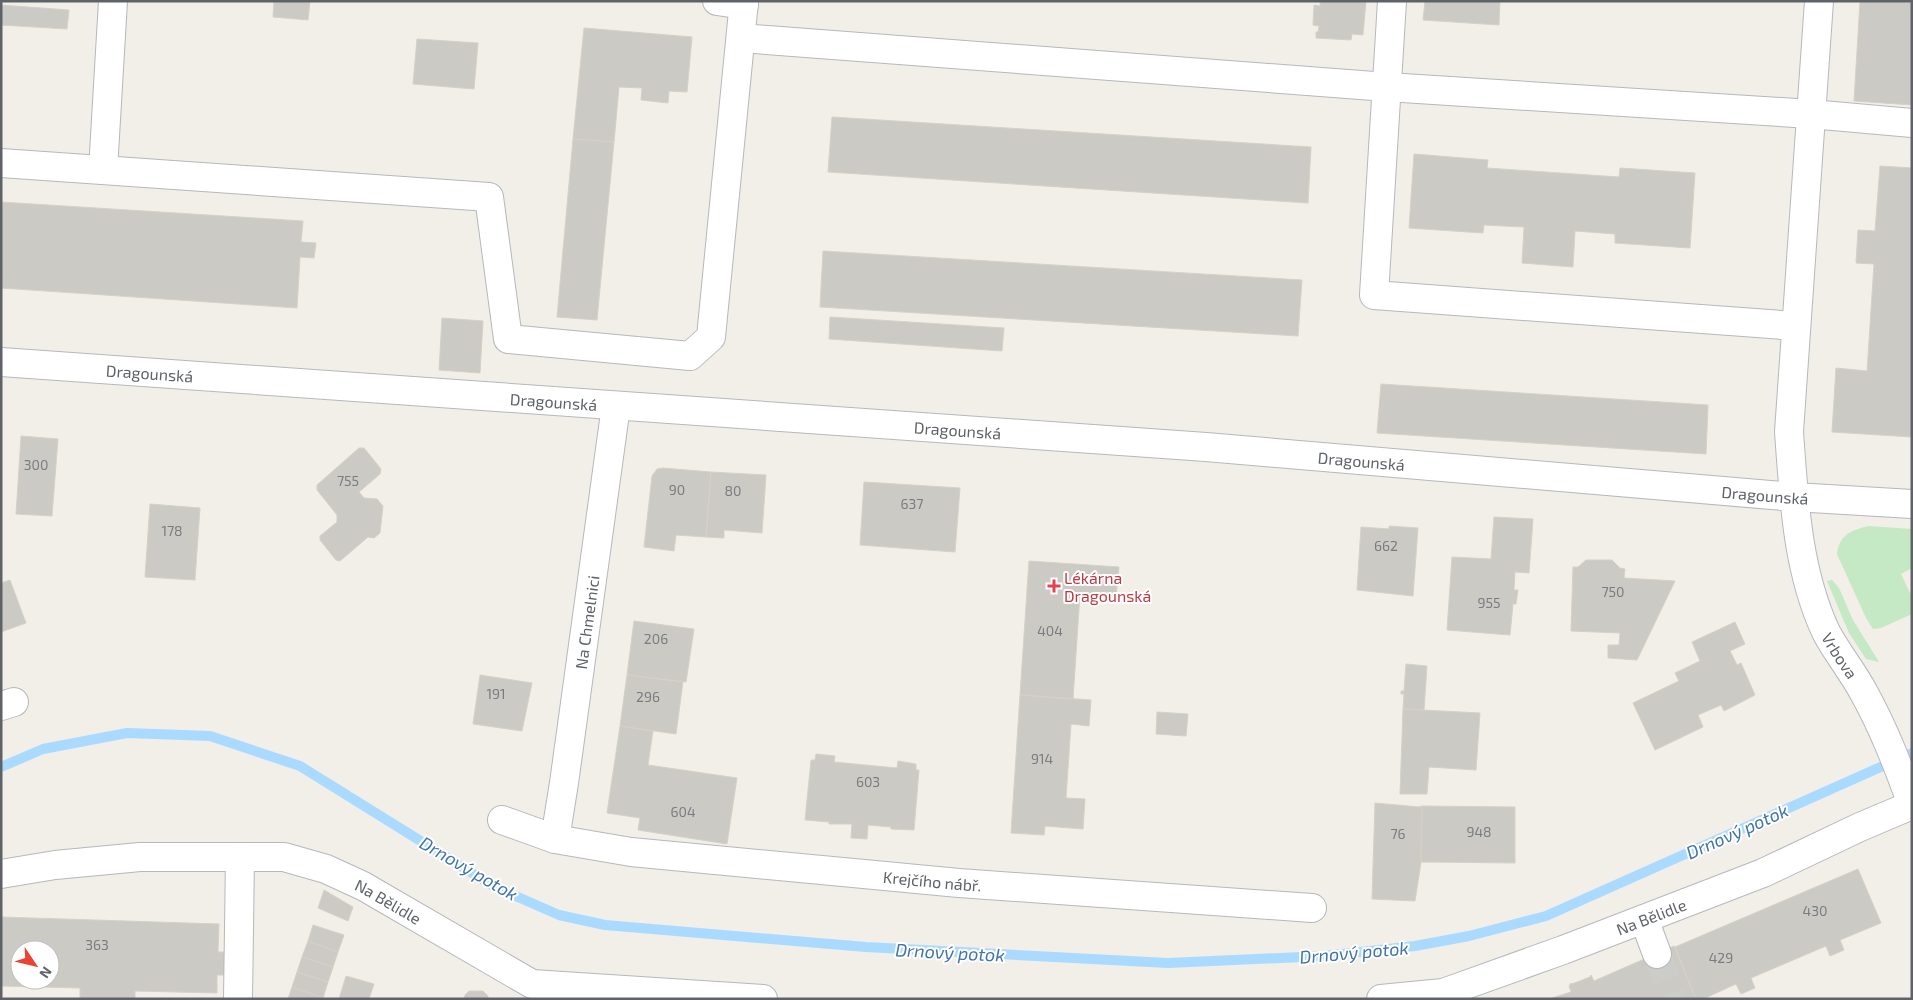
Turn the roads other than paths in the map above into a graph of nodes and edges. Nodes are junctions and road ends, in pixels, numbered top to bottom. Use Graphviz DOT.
graph roads {
  1 [pos="113,1"];
  2 [pos="717,1"];
  3 [pos="1392,1"];
  4 [pos="1819,1"];
  5 [pos="744,3"];
  6 [pos="741,38"];
  7 [pos="1387,87"];
  8 [pos="1811,114"];
  9 [pos="1912,123"];
  10 [pos="1,163"];
  11 [pos="103,170"];
  12 [pos="1796,326"];
  13 [pos="1,362"];
  14 [pos="616,406"];
  15 [pos="1794,497"];
  16 [pos="1912,504"];
  17 [pos="1910,799"];
  18 [pos="502,820"];
  19 [pos="555,840"];
  20 [pos="240,857"];
  21 [pos="1,874"];
  22 [pos="1312,908"];
  23 [pos="1644,919"];
  24 [pos="1657,954"];
  25 [pos="532,991"];
  26 [pos="238,999"];
  27 [pos="763,999"];
  28 [pos="1381,999"];
  1 -- 11 [label="street"];
  2 -- 5 [label="street"];
  3 -- 7 [label="street"];
  4 -- 8 [label="street, Vrbova"];
  5 -- 6 [label="street"];
  6 -- 7 [label="street"];
  6 -- 11 [label="street"];
  7 -- 8 [label="street"];
  7 -- 12 [label="street"];
  8 -- 9 [label="street"];
  8 -- 12 [label="street, Vrbova"];
  10 -- 11 [label="street"];
  12 -- 15 [label="street, Vrbova"];
  13 -- 14 [label="street, Dragounská"];
  14 -- 15 [label="street, Dragounská"];
  14 -- 19 [label="street, Na Chmelnici"];
  15 -- 16 [label="street, Dragounská"];
  15 -- 17 [label="street, Vrbova"];
  17 -- 23 [label="street, Na Bělidle"];
  18 -- 19 [label="street, Krejčího nábř."];
  19 -- 22 [label="street, Krejčího nábř."];
  20 -- 21 [label="street, Na Bělidle"];
  20 -- 25 [label="street, Na Bělidle"];
  20 -- 26 [label="street"];
  23 -- 24 [label="street"];
  23 -- 28 [label="street, Na Bělidle"];
  25 -- 27 [label="street, Na Bělidle"];
}
